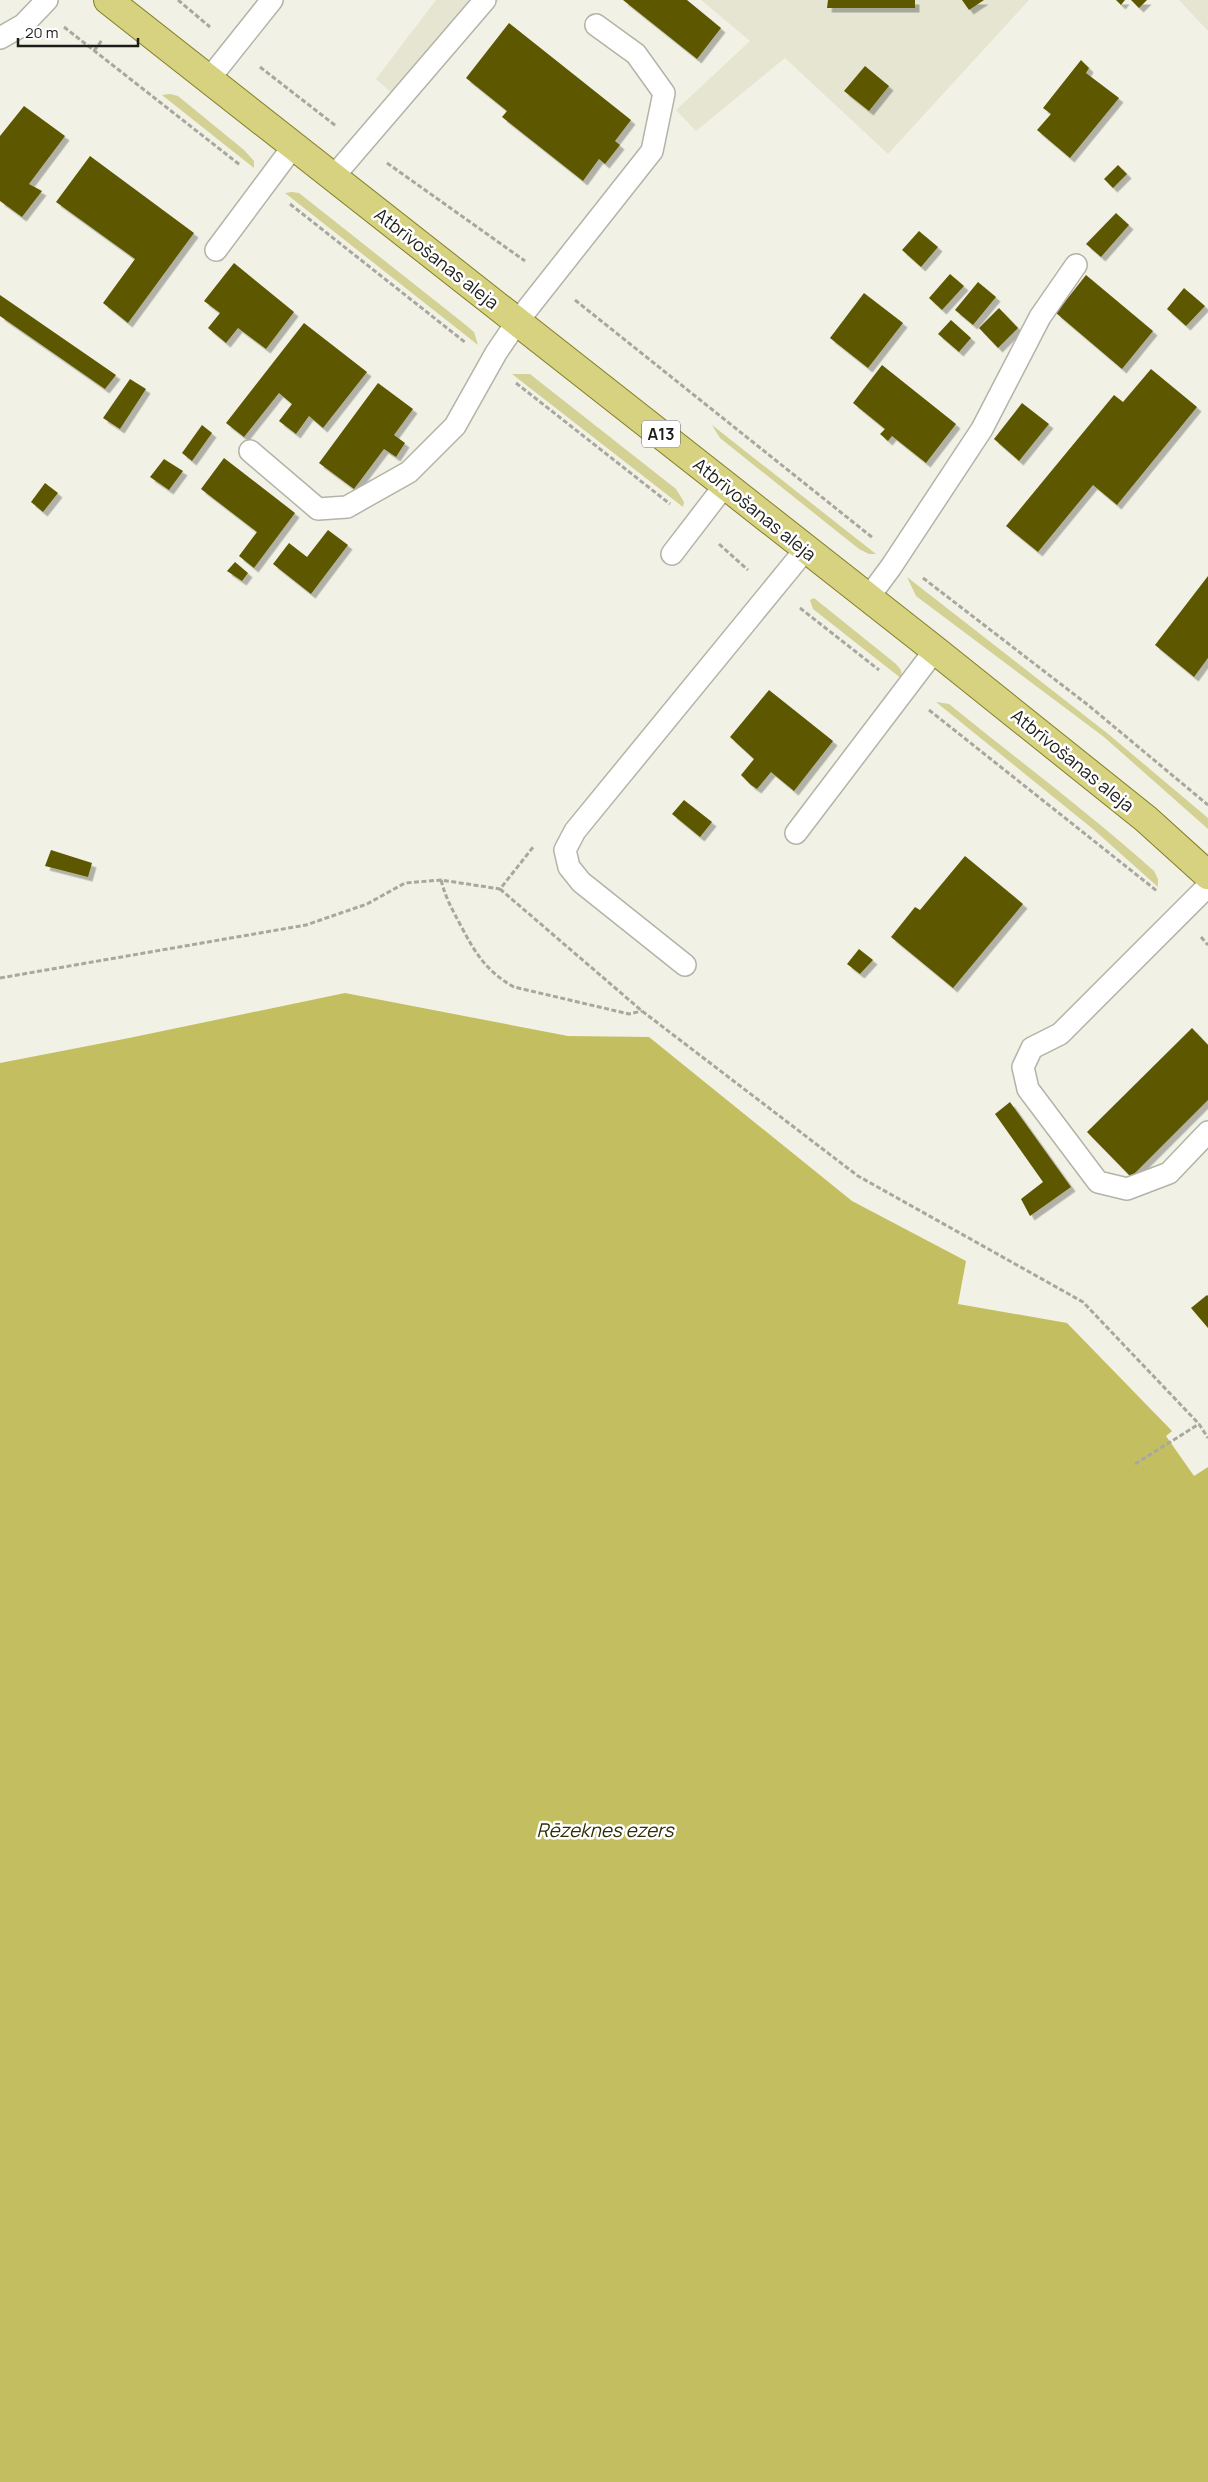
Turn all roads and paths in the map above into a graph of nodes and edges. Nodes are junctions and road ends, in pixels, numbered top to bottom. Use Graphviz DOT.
graph roads {
  1 [pos="108,0"];
  2 [pos="178,0"];
  3 [pos="272,0"];
  4 [pos="485,0"];
  5 [pos="43,4"];
  6 [pos="596,25"];
  7 [pos="0,38"];
  8 [pos="102,40"];
  9 [pos="234,47"];
  10 [pos="94,51"];
  11 [pos="209,79"];
  12 [pos="294,144"];
  13 [pos="360,144"];
  14 [pos="334,176"];
  15 [pos="266,185"];
  16 [pos="216,250"];
  17 [pos="1076,265"];
  18 [pos="550,280"];
  19 [pos="517,322"];
  20 [pos="490,362"];
  21 [pos="250,451"];
  22 [pos="725,485"];
  23 [pos="695,524"];
  24 [pos="805,550"];
  25 [pos="672,554"];
  26 [pos="897,558"];
  27 [pos="773,589"];
  28 [pos="868,598"];
  29 [pos="935,650"];
  30 [pos="905,690"];
  31 [pos="1208,805"];
  32 [pos="796,833"];
  33 [pos="535,844"];
  34 [pos="1208,874"];
  35 [pos="441,880"];
  36 [pos="1208,886"];
  37 [pos="500,889"];
  38 [pos="1180,914"];
  39 [pos="1208,945"];
  40 [pos="685,965"];
  41 [pos="0,978"];
  42 [pos="642,1011"];
  43 [pos="1208,1132"];
  44 [pos="1199,1424"];
  45 [pos="1208,1438"];
  46 [pos="1135,1464"];
  1 -- 11 [label="main road, Atbrīvošanas aleja / A13"];
  2 -- 9 [label="path"];
  3 -- 9 [label="lane"];
  4 -- 13 [label="lane"];
  5 -- 7 [label="lane"];
  5 -- 10 [label="path"];
  6 -- 18 [label="lane"];
  8 -- 10 [label="path"];
  9 -- 11 [label="lane"];
  9 -- 13 [label="path"];
  10 -- 15 [label="path"];
  11 -- 12 [label="main road, Atbrīvošanas aleja / A13"];
  12 -- 14 [label="main road, Atbrīvošanas aleja / A13"];
  12 -- 15 [label="lane"];
  13 -- 14 [label="lane"];
  13 -- 18 [label="path"];
  14 -- 19 [label="main road, Atbrīvošanas aleja / A13"];
  15 -- 16 [label="lane"];
  15 -- 20 [label="path"];
  17 -- 26 [label="lane"];
  18 -- 19 [label="lane"];
  18 -- 26 [label="path"];
  19 -- 20 [label="lane"];
  19 -- 22 [label="main road, Atbrīvošanas aleja / A13"];
  20 -- 21 [label="lane"];
  20 -- 23 [label="path"];
  22 -- 23 [label="lane"];
  22 -- 24 [label="main road, Atbrīvošanas aleja / A13"];
  23 -- 25 [label="lane"];
  23 -- 27 [label="path"];
  24 -- 27 [label="lane"];
  24 -- 28 [label="main road, Atbrīvošanas aleja / A13"];
  26 -- 28 [label="lane"];
  26 -- 31 [label="path"];
  27 -- 30 [label="path"];
  27 -- 40 [label="lane"];
  28 -- 29 [label="main road, Atbrīvošanas aleja / A13"];
  29 -- 30 [label="lane"];
  29 -- 34 [label="main road, Atbrīvošanas aleja / A13"];
  30 -- 32 [label="lane"];
  30 -- 38 [label="path"];
  33 -- 37 [label="path"];
  35 -- 37 [label="path"];
  35 -- 41 [label="path"];
  35 -- 42 [label="path"];
  36 -- 38 [label="lane"];
  37 -- 42 [label="path"];
  38 -- 39 [label="path"];
  38 -- 43 [label="lane"];
  42 -- 44 [label="path"];
  44 -- 45 [label="path"];
  44 -- 46 [label="path"];
}
